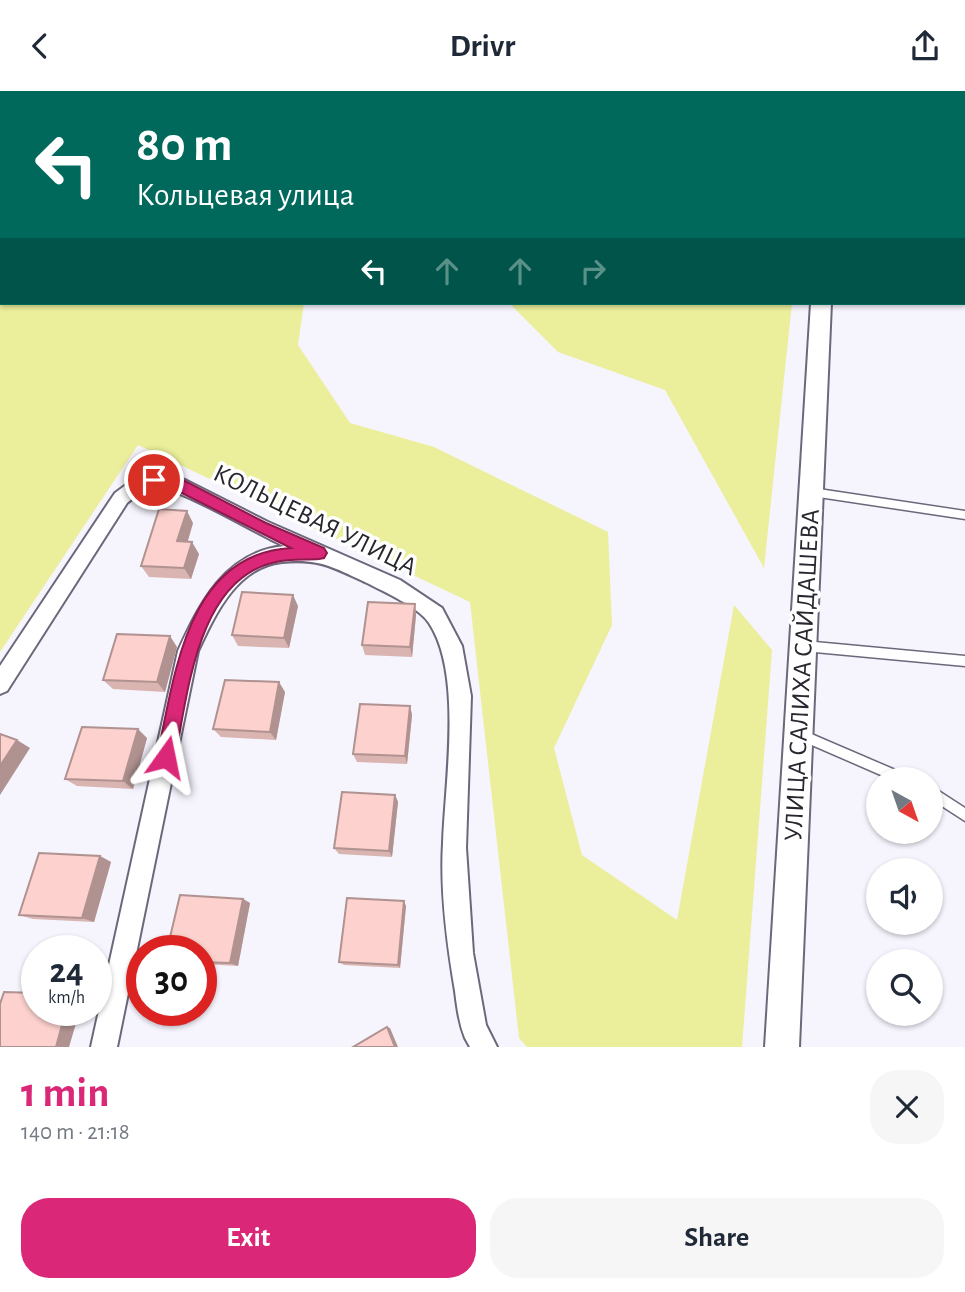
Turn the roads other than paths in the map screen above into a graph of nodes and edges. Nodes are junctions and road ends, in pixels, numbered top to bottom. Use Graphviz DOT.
graph roads {
  1 [pos="821,305"];
  2 [pos="811,492"];
  3 [pos="965,515"];
  4 [pos="319,553"];
  5 [pos="803,646"];
  6 [pos="965,661"];
  7 [pos="0,684"];
  8 [pos="799,733"];
  9 [pos="876,767"];
  10 [pos="943,800"];
  11 [pos="965,815"];
  12 [pos="104,1047"];
  13 [pos="484,1047"];
  14 [pos="782,1047"];
  1 -- 2 [label="street, УЛИЦА САЛИХА САЙДАШЕВА"];
  2 -- 3 [label="lane"];
  2 -- 5 [label="street, УЛИЦА САЛИХА САЙДАШЕВА"];
  4 -- 7 [label="street, КОЛЬЦЕВАЯ УЛИЦА"];
  4 -- 12 [label="street"];
  4 -- 13 [label="street, КОЛЬЦЕВАЯ УЛИЦА"];
  5 -- 6 [label="lane"];
  5 -- 8 [label="street, УЛИЦА САЛИХА САЙДАШЕВА"];
  8 -- 9 [label="lane"];
  8 -- 14 [label="street, УЛИЦА САЛИХА САЙДАШЕВА"];
  10 -- 11 [label="lane"];
}
